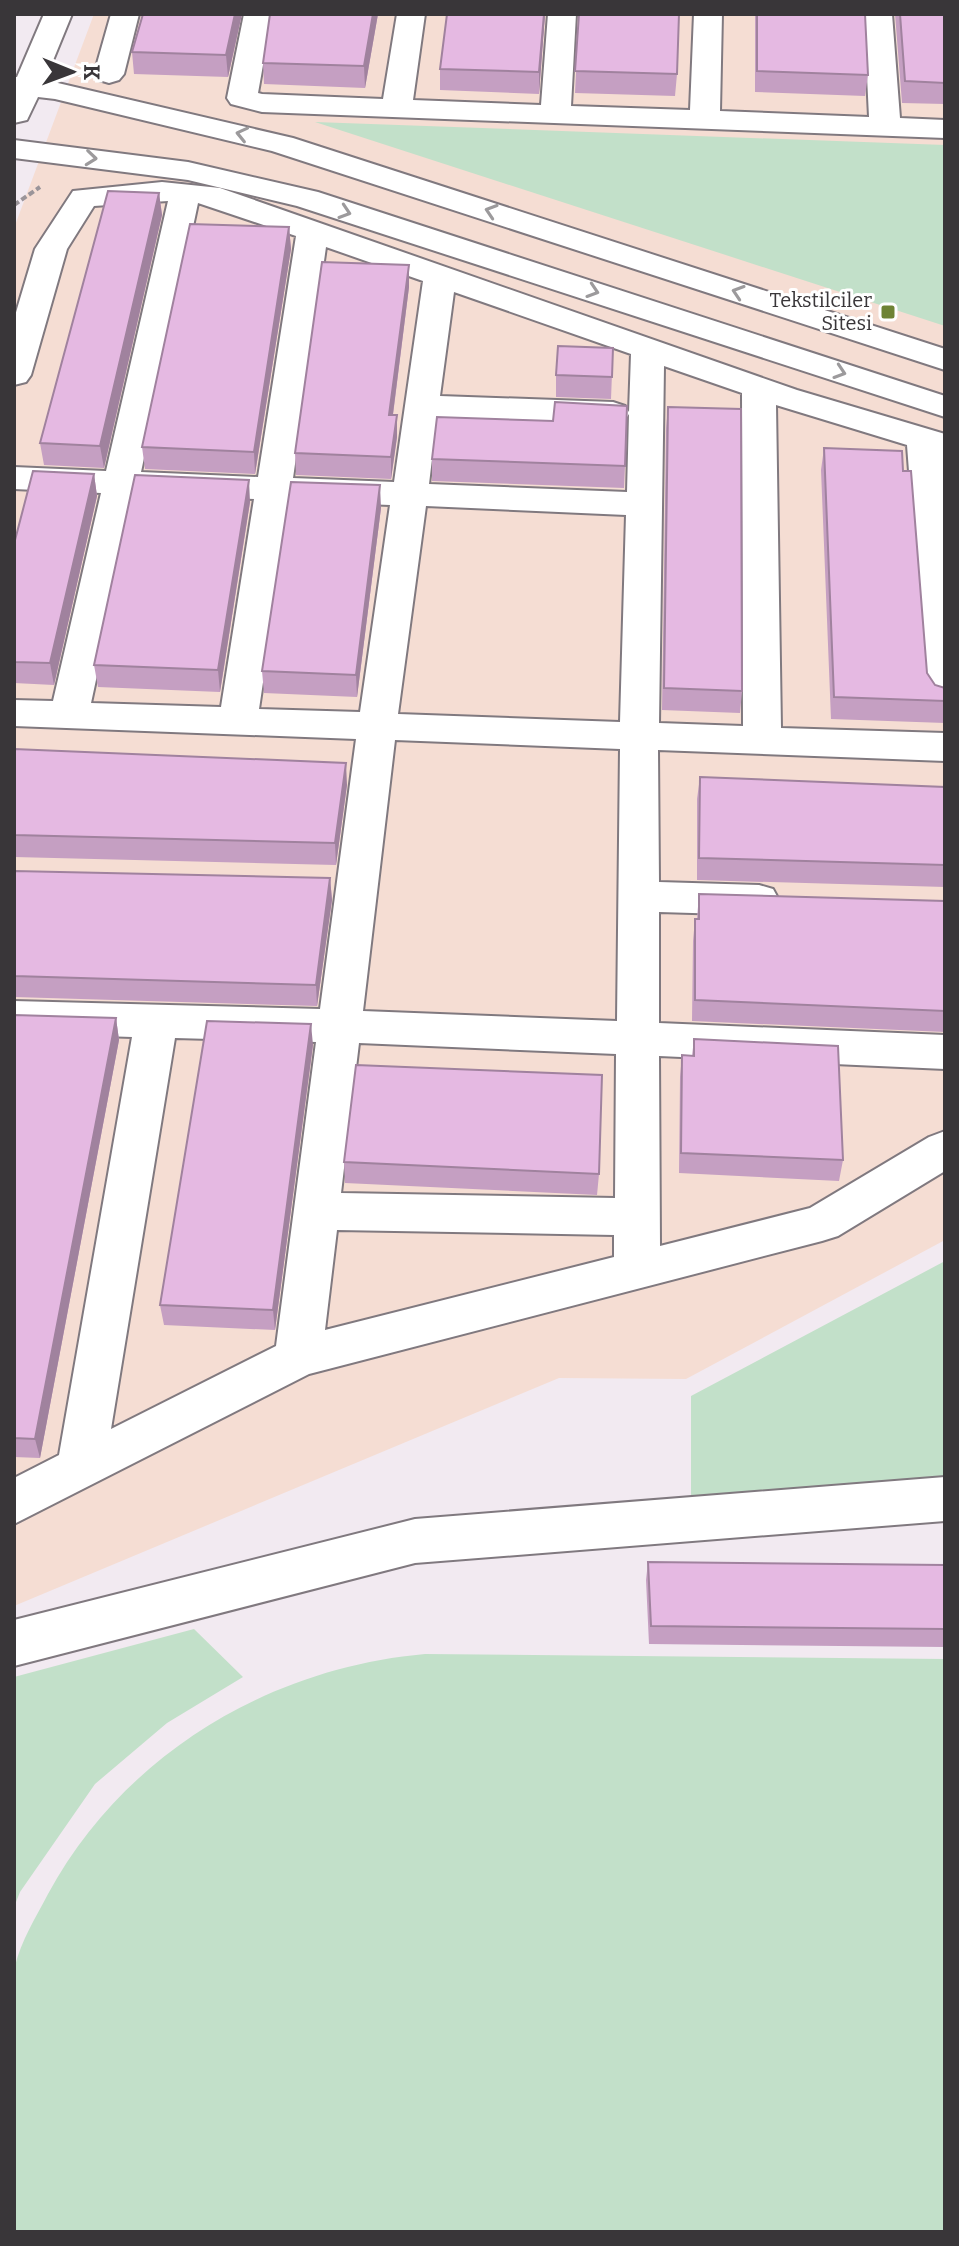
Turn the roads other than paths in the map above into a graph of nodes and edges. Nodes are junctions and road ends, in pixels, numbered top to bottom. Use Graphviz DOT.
graph roads {
  1 [pos="58,14"];
  2 [pos="125,14"];
  3 [pos="258,14"];
  4 [pos="411,14"];
  5 [pos="562,14"];
  6 [pos="708,14"];
  7 [pos="878,14"];
  8 [pos="109,74"];
  9 [pos="21,86"];
  10 [pos="397,108"];
  11 [pos="555,114"];
  12 [pos="14,120"];
  13 [pos="705,120"];
  14 [pos="885,127"];
  15 [pos="945,129"];
  16 [pos="14,149"];
  17 [pos="185,193"];
  18 [pos="313,230"];
  19 [pos="440,275"];
  20 [pos="648,348"];
  21 [pos="945,360"];
  22 [pos="14,375"];
  23 [pos="759,387"];
  24 [pos="422,406"];
  25 [pos="945,407"];
  26 [pos="647,414"];
  27 [pos="935,441"];
  28 [pos="14,478"];
  29 [pos="122,482"];
  30 [pos="274,487"];
  31 [pos="410,493"];
  32 [pos="645,504"];
  33 [pos="945,695"];
  34 [pos="14,713"];
  35 [pos="69,715"];
  36 [pos="238,723"];
  37 [pos="377,728"];
  38 [pos="639,737"];
  39 [pos="762,741"];
  40 [pos="945,747"];
  41 [pos="639,896"];
  42 [pos="792,901"];
  43 [pos="14,1017"];
  44 [pos="156,1022"];
  45 [pos="340,1026"];
  46 [pos="637,1040"];
  47 [pos="945,1052"];
  48 [pos="945,1149"];
  49 [pos="316,1211"];
  50 [pos="637,1217"];
  51 [pos="637,1270"];
  52 [pos="298,1357"];
  53 [pos="81,1466"];
  54 [pos="945,1499"];
  55 [pos="14,1502"];
  56 [pos="14,1643"];
  1 -- 9 [label="street"];
  2 -- 8 [label="street"];
  3 -- 10 [label="street"];
  4 -- 10 [label="street"];
  5 -- 11 [label="street"];
  6 -- 13 [label="street"];
  7 -- 14 [label="street"];
  9 -- 12 [label="street"];
  21 -- 9 [label="street, one-way"];
  10 -- 11 [label="street"];
  11 -- 13 [label="street"];
  13 -- 14 [label="street"];
  14 -- 15 [label="street"];
  16 -- 25 [label="street, one-way"];
  17 -- 18 [label="street"];
  17 -- 22 [label="street"];
  17 -- 29 [label="street"];
  18 -- 19 [label="street"];
  18 -- 30 [label="street"];
  19 -- 20 [label="street"];
  19 -- 24 [label="street"];
  20 -- 23 [label="street"];
  20 -- 26 [label="street"];
  23 -- 27 [label="street"];
  23 -- 39 [label="street"];
  24 -- 26 [label="street"];
  24 -- 31 [label="street"];
  26 -- 32 [label="street"];
  27 -- 33 [label="street"];
  28 -- 29 [label="street"];
  29 -- 30 [label="street"];
  29 -- 35 [label="street"];
  30 -- 31 [label="street"];
  30 -- 36 [label="street"];
  31 -- 32 [label="street"];
  31 -- 37 [label="street"];
  32 -- 38 [label="street"];
  34 -- 35 [label="street"];
  35 -- 36 [label="street"];
  36 -- 37 [label="street"];
  37 -- 38 [label="street"];
  37 -- 45 [label="street"];
  38 -- 39 [label="street"];
  38 -- 41 [label="street"];
  39 -- 40 [label="street"];
  41 -- 42 [label="street"];
  41 -- 46 [label="street"];
  43 -- 44 [label="street"];
  44 -- 45 [label="street"];
  44 -- 53 [label="street"];
  45 -- 46 [label="street"];
  45 -- 49 [label="street"];
  46 -- 47 [label="street"];
  46 -- 50 [label="street"];
  48 -- 51 [label="street"];
  49 -- 50 [label="street"];
  49 -- 52 [label="street"];
  50 -- 51 [label="street"];
  51 -- 52 [label="street"];
  52 -- 53 [label="street"];
  53 -- 55 [label="street"];
  54 -- 56 [label="street"];
}
